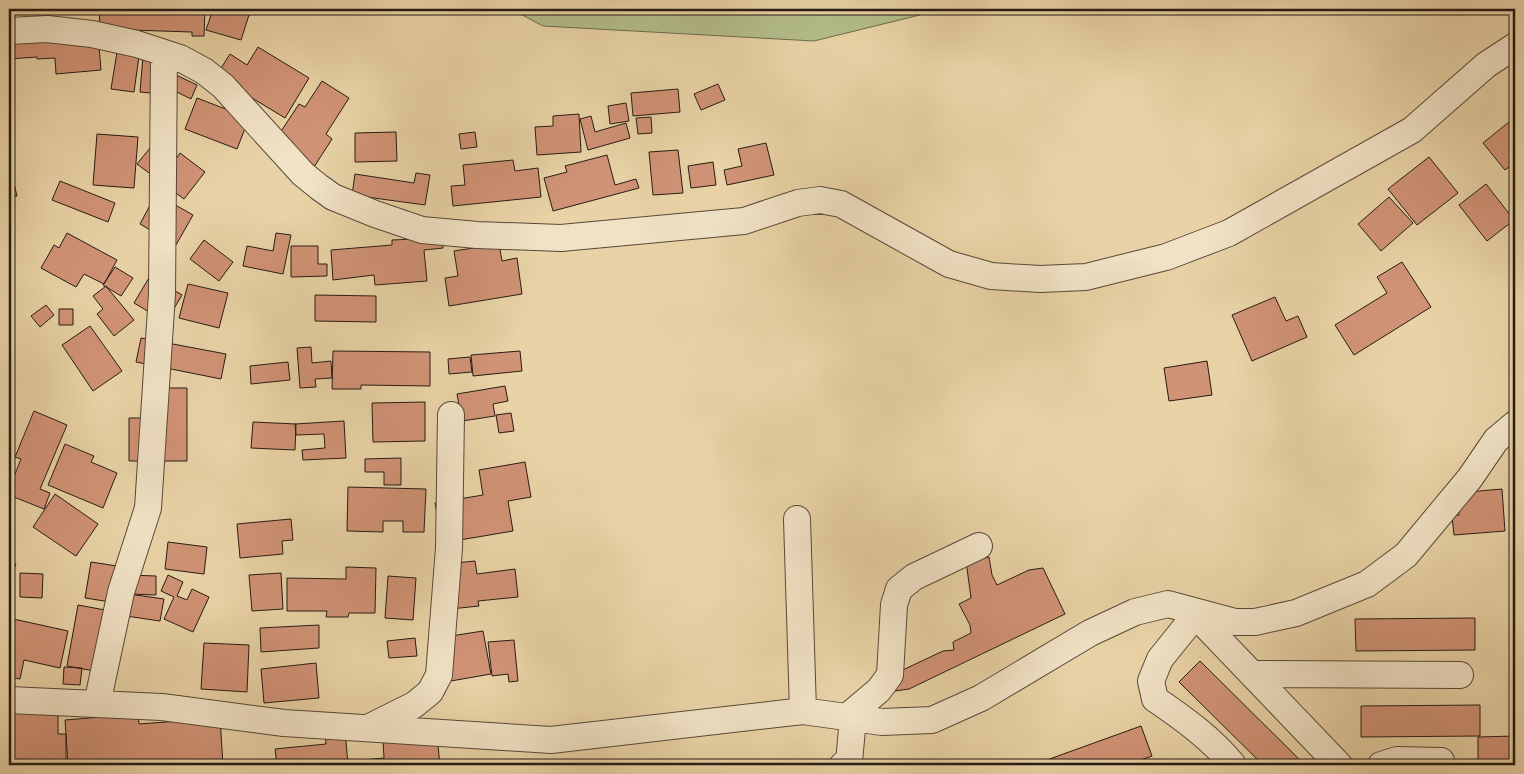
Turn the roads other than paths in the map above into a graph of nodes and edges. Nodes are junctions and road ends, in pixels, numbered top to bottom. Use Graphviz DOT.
graph roads {
  1 [pos="9,31"];
  2 [pos="1515,46"];
  3 [pos="164,53"];
  4 [pos="450,415"];
  5 [pos="1515,424"];
  6 [pos="797,519"];
  7 [pos="980,546"];
  8 [pos="1168,604"];
  9 [pos="1193,618"];
  10 [pos="1252,674"];
  11 [pos="1460,675"];
  12 [pos="9,700"];
  13 [pos="97,704"];
  14 [pos="803,711"];
  15 [pos="850,718"];
  16 [pos="368,728"];
  17 [pos="1441,761"];
  18 [pos="843,765"];
  19 [pos="1233,765"];
  20 [pos="1339,765"];
  21 [pos="1381,765"];
  1 -- 3 [label="street"];
  2 -- 3 [label="street"];
  3 -- 13 [label="street"];
  4 -- 16 [label="street"];
  5 -- 8 [label="street"];
  6 -- 14 [label="street"];
  7 -- 15 [label="street"];
  8 -- 9 [label="street"];
  8 -- 15 [label="street"];
  9 -- 10 [label="street"];
  9 -- 19 [label="street"];
  10 -- 11 [label="street"];
  10 -- 20 [label="street"];
  12 -- 13 [label="street"];
  13 -- 16 [label="street"];
  14 -- 15 [label="street"];
  14 -- 16 [label="street"];
  15 -- 18 [label="street"];
  17 -- 21 [label="street"];
}
